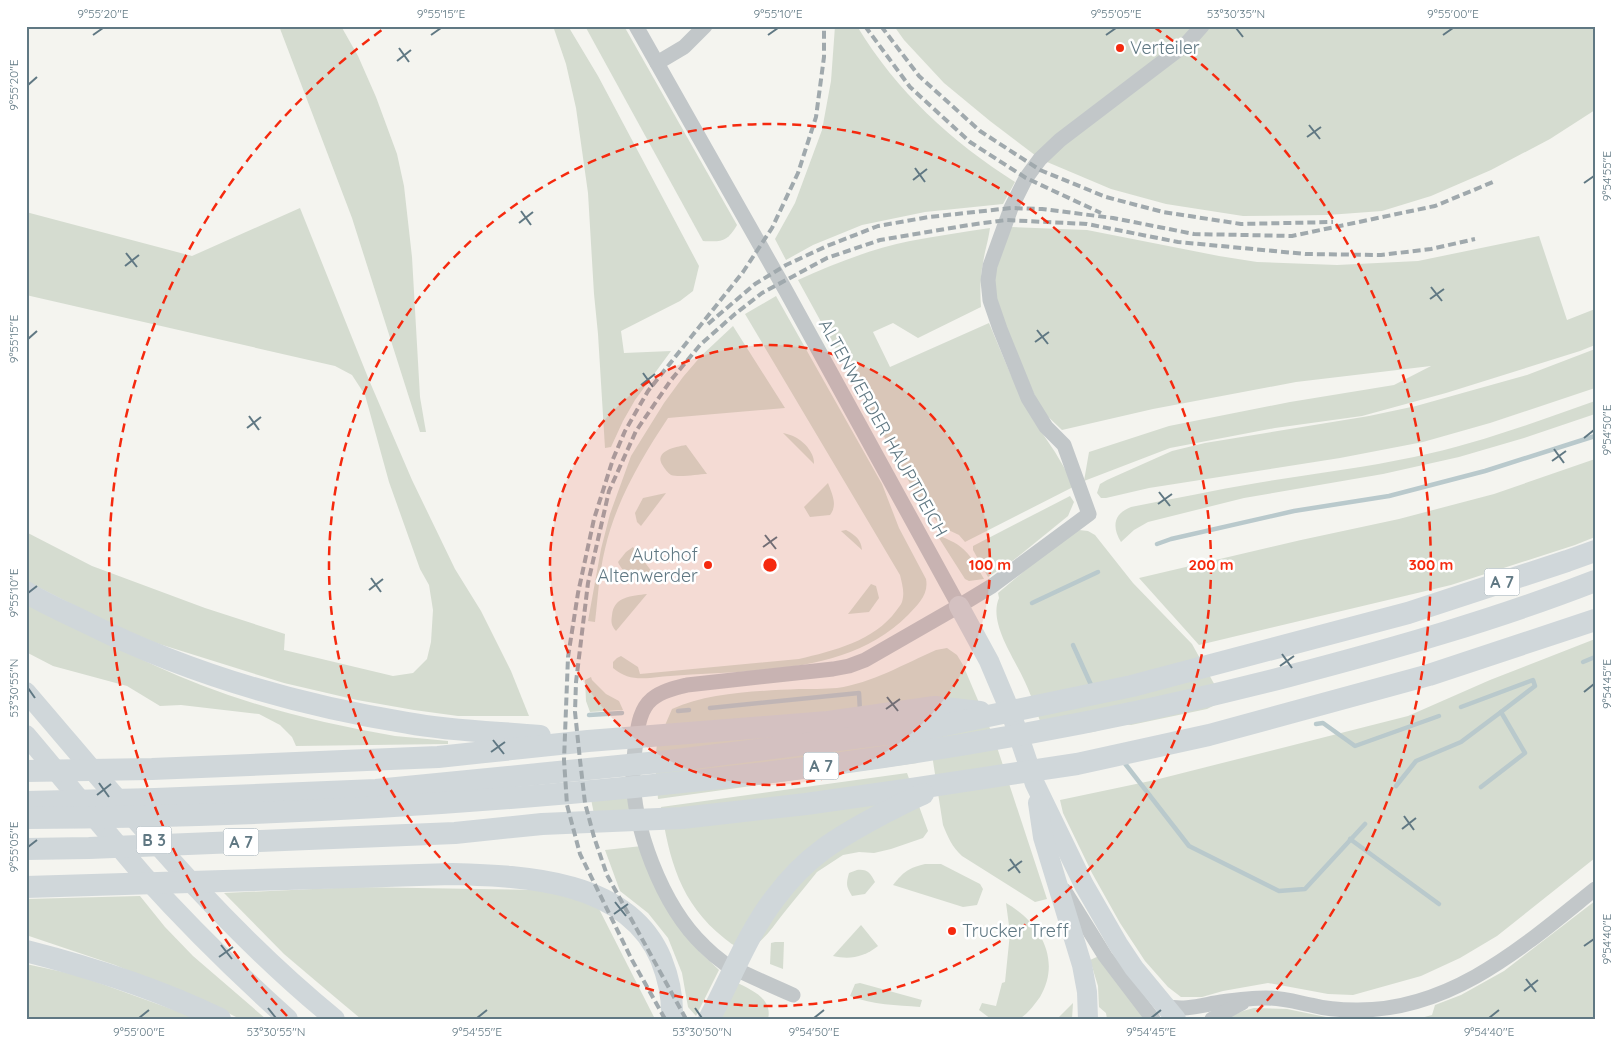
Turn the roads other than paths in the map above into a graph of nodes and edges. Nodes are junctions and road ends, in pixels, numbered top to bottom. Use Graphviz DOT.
graph roads {
  1 [pos="636,26"];
  2 [pos="705,26"];
  3 [pos="1202,26"];
  4 [pos="657,64"];
  5 [pos="1595,551"];
  6 [pos="1595,581"];
  7 [pos="26,592"];
  8 [pos="959,606"];
  9 [pos="1595,620"];
  10 [pos="26,692"];
  11 [pos="1001,715"];
  12 [pos="26,735"];
  13 [pos="588,741"];
  14 [pos="26,771"];
  15 [pos="949,783"];
  16 [pos="1035,784"];
  17 [pos="26,802"];
  18 [pos="26,818"];
  19 [pos="26,849"];
  20 [pos="1056,876"];
  21 [pos="26,887"];
  22 [pos="1595,889"];
  23 [pos="26,951"];
  24 [pos="793,995"];
  25 [pos="1250,999"];
  26 [pos="1165,1014"];
  27 [pos="220,1019"];
  28 [pos="288,1019"];
  29 [pos="335,1019"];
  30 [pos="672,1019"];
  31 [pos="709,1019"];
  32 [pos="1088,1019"];
  33 [pos="1212,1019"];
  1 -- 4 [label="street, ALTENWERDER HAUPTDEICH"];
  2 -- 4 [label="street"];
  3 -- 8 [label="street"];
  4 -- 8 [label="street, ALTENWERDER HAUPTDEICH"];
  5 -- 11 [label="highway, A 7"];
  6 -- 18 [label="highway, A 7"];
  7 -- 13 [label="highway"];
  8 -- 16 [label="main road"];
  8 -- 24 [label="street"];
  9 -- 15 [label="highway, A 7"];
  10 -- 29 [label="main road, B 3"];
  11 -- 13 [label="highway"];
  11 -- 17 [label="highway, A 7"];
  12 -- 28 [label="main road, B 3"];
  13 -- 14 [label="highway"];
  15 -- 19 [label="highway, A 7"];
  15 -- 31 [label="highway"];
  16 -- 20 [label="main road"];
  16 -- 26 [label="main road"];
  20 -- 26 [label="street"];
  20 -- 32 [label="main road"];
  21 -- 30 [label="highway"];
  22 -- 25 [label="street"];
  23 -- 27 [label="highway"];
  25 -- 26 [label="street"];
  25 -- 33 [label="street"];
}
